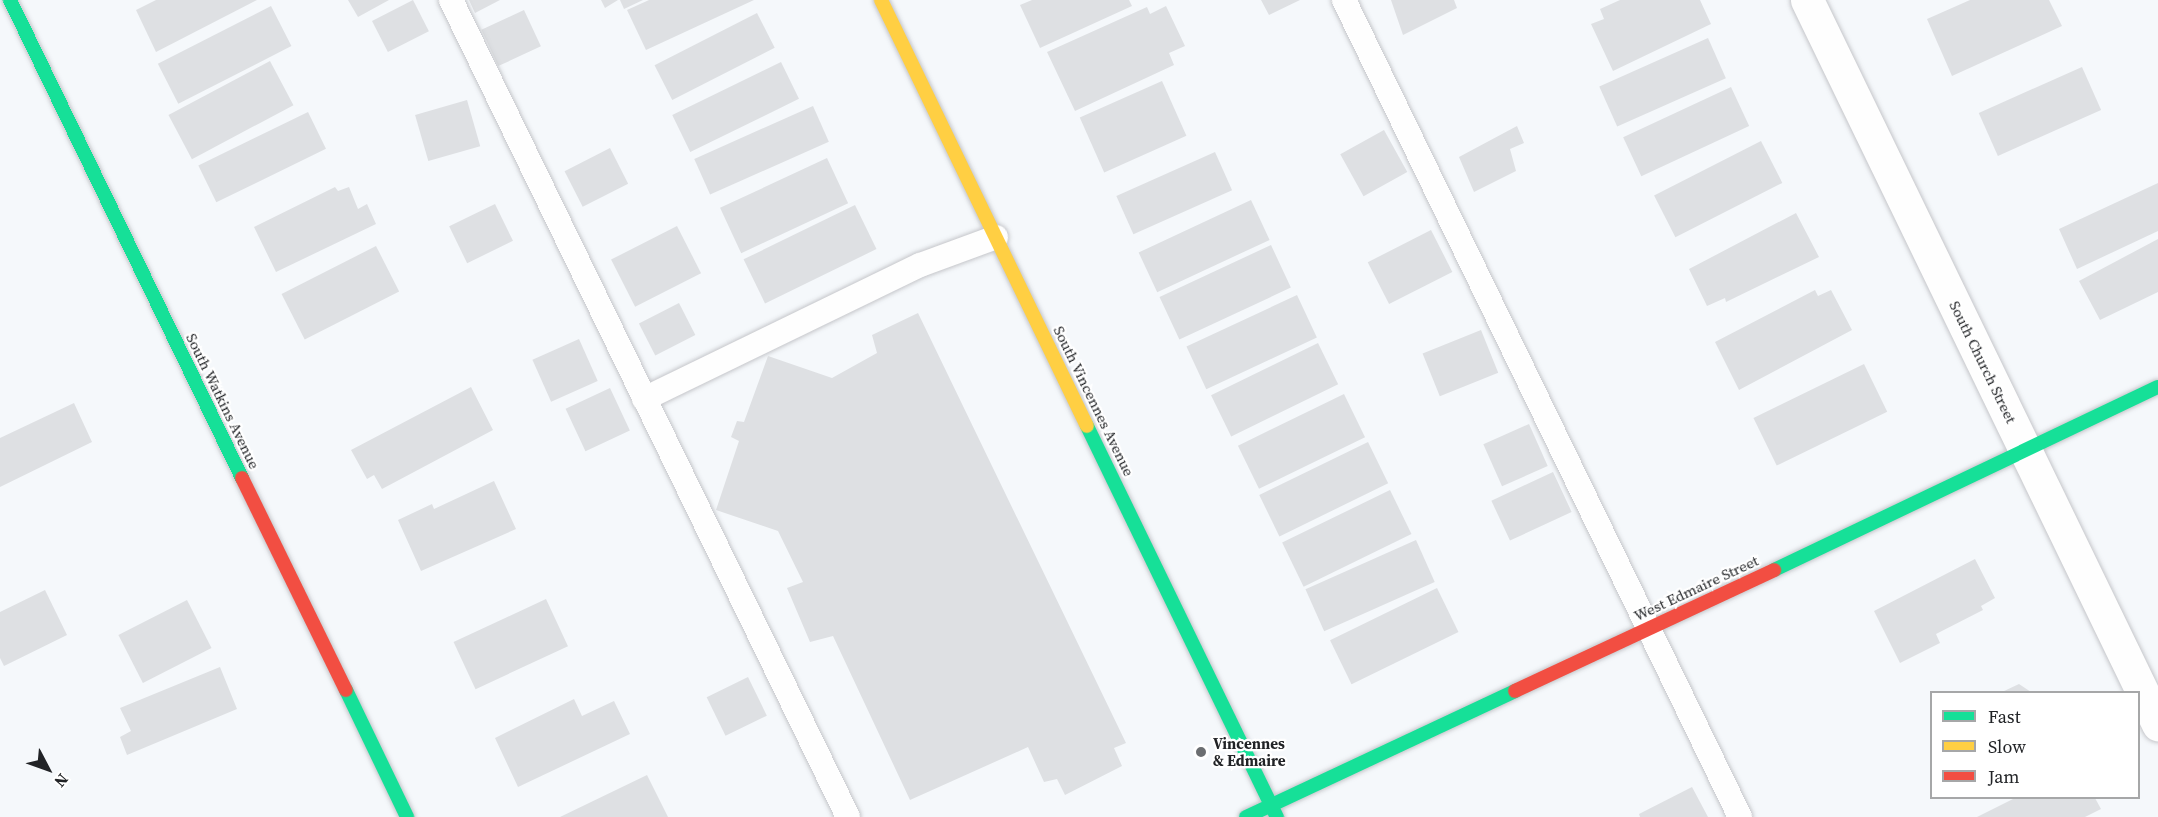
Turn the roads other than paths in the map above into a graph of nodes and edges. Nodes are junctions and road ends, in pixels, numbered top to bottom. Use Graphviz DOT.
graph roads {
  1 [pos="10,0"];
  2 [pos="451,0"];
  3 [pos="881,0"];
  4 [pos="1344,0"];
  5 [pos="1807,0"];
  6 [pos="996,237"];
  7 [pos="2158,387"];
  8 [pos="644,399"];
  9 [pos="2026,452"];
  10 [pos="1649,628"];
  11 [pos="2158,724"];
  12 [pos="1274,811"];
  13 [pos="407,817"];
  14 [pos="848,817"];
  15 [pos="1246,817"];
  16 [pos="1740,817"];
  1 -- 13 [label="street, South Watkins Avenue"];
  2 -- 8 [label="lane"];
  3 -- 6 [label="street, South Vincennes Avenue"];
  4 -- 10 [label="lane"];
  5 -- 9 [label="street, South Church Street"];
  6 -- 8 [label="lane"];
  6 -- 12 [label="street, South Vincennes Avenue"];
  7 -- 9 [label="street, West Edmaire Street"];
  8 -- 14 [label="lane"];
  9 -- 10 [label="street, West Edmaire Street"];
  9 -- 11 [label="street, South Church Street"];
  10 -- 12 [label="street, West Edmaire Street"];
  10 -- 16 [label="lane"];
  12 -- 15 [label="street, West Edmaire Street"];
}
